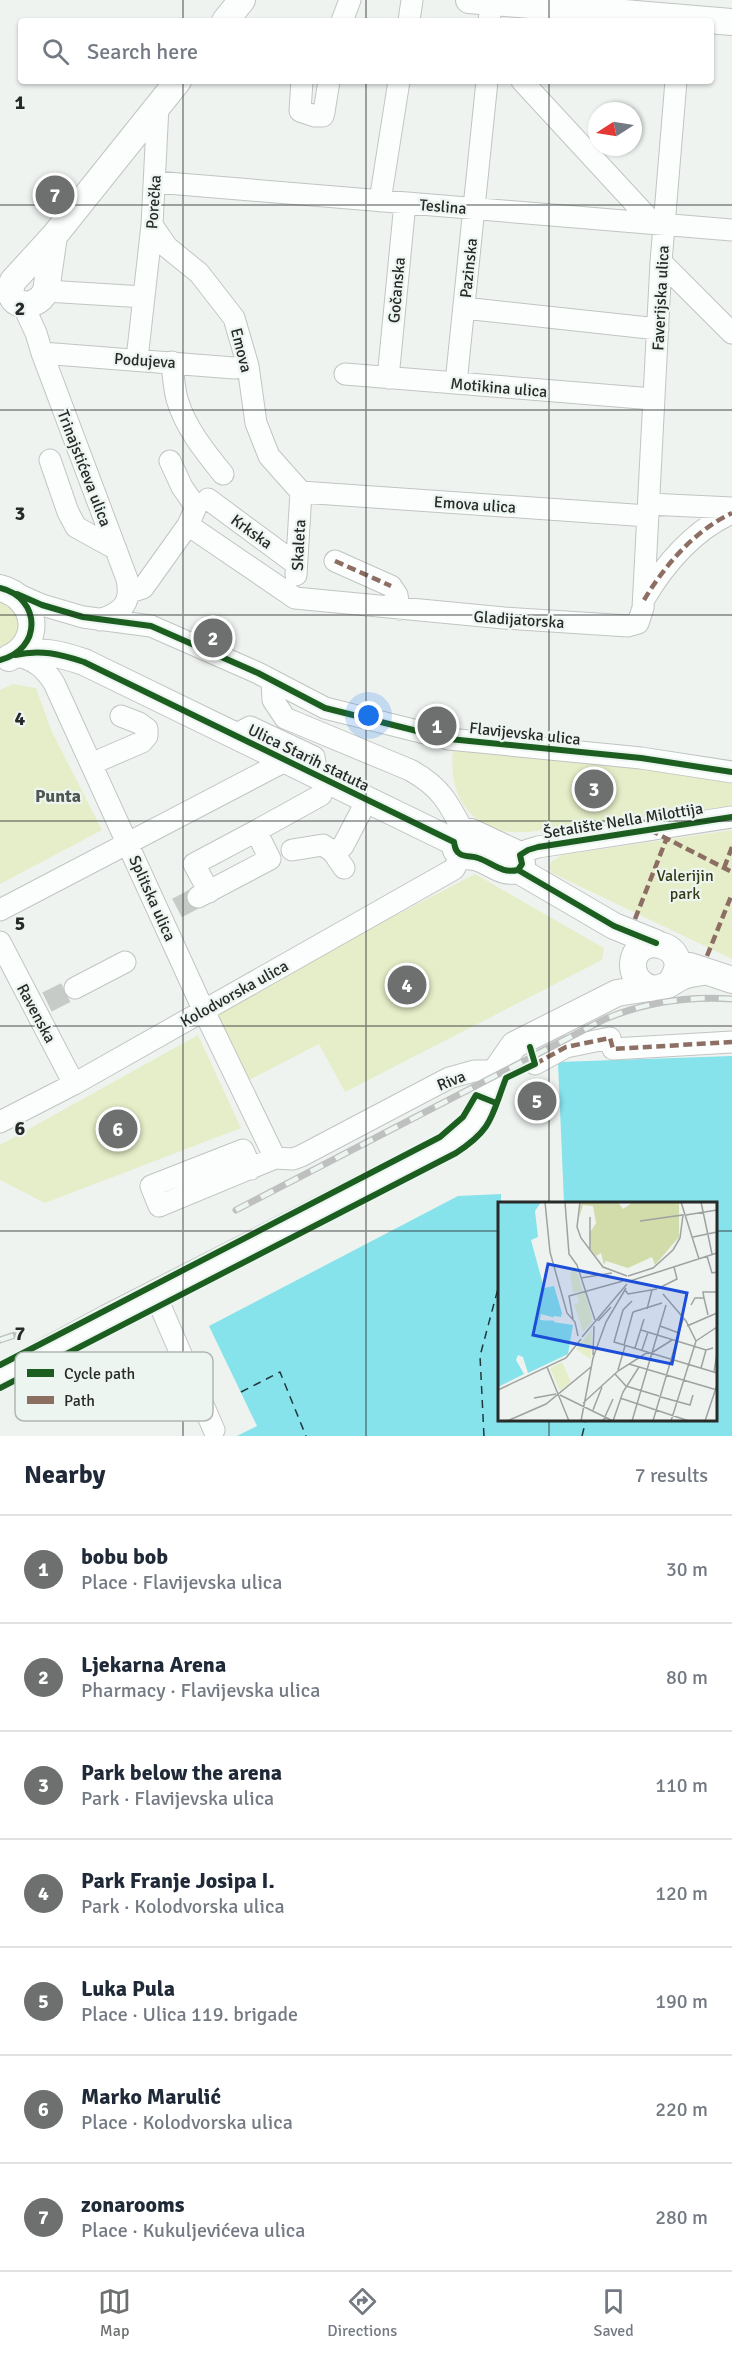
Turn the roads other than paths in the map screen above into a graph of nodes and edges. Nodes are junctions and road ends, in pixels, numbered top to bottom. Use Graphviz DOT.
graph roads {
  1 [pos="350,0"];
  2 [pos="412,0"];
  3 [pos="485,6"];
  4 [pos="682,13"];
  5 [pos="343,18"];
  6 [pos="409,18"];
  7 [pos="710,18"];
  8 [pos="714,19"];
  9 [pos="732,22"];
  10 [pos="176,84"];
  11 [pos="302,84"];
  12 [pos="329,84"];
  13 [pos="399,84"];
  14 [pos="487,84"];
  15 [pos="525,84"];
  16 [pos="676,84"];
  17 [pos="158,106"];
  18 [pos="155,182"];
  19 [pos="380,201"];
  20 [pos="405,203"];
  21 [pos="474,209"];
  22 [pos="658,224"];
  23 [pos="152,225"];
  24 [pos="732,230"];
  25 [pos="54,236"];
  26 [pos="662,262"];
  27 [pos="11,290"];
  28 [pos="46,291"];
  29 [pos="144,297"];
  30 [pos="464,308"];
  31 [pos="658,329"];
  32 [pos="732,333"];
  33 [pos="42,353"];
  34 [pos="137,359"];
  35 [pos="171,362"];
  36 [pos="248,366"];
  37 [pos="345,374"];
  38 [pos="388,378"];
  39 [pos="456,383"];
  40 [pos="653,399"];
  41 [pos="50,460"];
  42 [pos="171,461"];
  43 [pos="224,474"];
  44 [pos="301,492"];
  45 [pos="208,499"];
  46 [pos="649,510"];
  47 [pos="732,510"];
  48 [pos="188,525"];
  49 [pos="116,549"];
  50 [pos="335,561"];
  51 [pos="296,564"];
  52 [pos="130,592"];
  53 [pos="9,594"];
  54 [pos="295,598"];
  55 [pos="644,600"];
  56 [pos="399,609"];
  57 [pos="100,620"];
  58 [pos="8,658"];
  59 [pos="84,662"];
  60 [pos="272,681"];
  61 [pos="122,716"];
  62 [pos="233,736"];
  63 [pos="285,760"];
  64 [pos="91,764"];
  65 [pos="732,772"];
  66 [pos="322,778"];
  67 [pos="367,800"];
  68 [pos="732,817"];
  69 [pos="256,831"];
  70 [pos="129,843"];
  71 [pos="460,843"];
  72 [pos="292,850"];
  73 [pos="519,863"];
  74 [pos="0,910"];
  75 [pos="614,926"];
  76 [pos="0,942"];
  77 [pos="666,949"];
  78 [pos="125,962"];
  79 [pos="633,963"];
  80 [pos="703,972"];
  81 [pos="732,980"];
  82 [pos="660,985"];
  83 [pos="75,988"];
  84 [pos="617,993"];
  85 [pos="203,1010"];
  86 [pos="732,1042"];
  87 [pos="535,1064"];
  88 [pos="496,1071"];
  89 [pos="74,1084"];
  90 [pos="0,1122"];
  91 [pos="275,1158"];
  92 [pos="251,1169"];
  93 [pos="155,1294"];
  94 [pos="45,1352"];
  95 [pos="180,1352"];
  96 [pos="15,1368"];
  97 [pos="0,1376"];
  98 [pos="209,1421"];
  99 [pos="213,1430"];
  1 -- 5 [label="street"];
  2 -- 6 [label="street"];
  3 -- 4 [label="main road"];
  4 -- 7 [label="main road"];
  8 -- 9 [label="main road"];
  10 -- 17 [label="main road"];
  11 -- 12 [label="street"];
  13 -- 19 [label="street"];
  14 -- 21 [label="street, Pazinska"];
  15 -- 22 [label="street"];
  16 -- 22 [label="street, Faverijska ulica"];
  17 -- 18 [label="street, Porečka"];
  17 -- 25 [label="main road"];
  18 -- 19 [label="street, Teslina"];
  18 -- 23 [label="street, Porečka"];
  19 -- 20 [label="street, Teslina"];
  20 -- 21 [label="street, Teslina"];
  20 -- 38 [label="street, Gočanska"];
  21 -- 22 [label="street, Teslina"];
  21 -- 30 [label="street, Pazinska"];
  22 -- 24 [label="street, Teslina"];
  22 -- 26 [label="street, Faverijska ulica"];
  23 -- 29 [label="street, Porečka"];
  23 -- 36 [label="street, Emova"];
  25 -- 27 [label="main road"];
  25 -- 28 [label="main road"];
  26 -- 31 [label="street, Faverijska ulica"];
  26 -- 32 [label="street"];
  27 -- 28 [label="main road"];
  27 -- 33 [label="street, Trinajstićeva ulica"];
  28 -- 29 [label="street"];
  29 -- 34 [label="street, Porečka"];
  30 -- 31 [label="street"];
  30 -- 39 [label="street, Pazinska"];
  31 -- 40 [label="street, Faverijska ulica"];
  33 -- 34 [label="street, Podujeva"];
  33 -- 49 [label="street, Trinajstićeva ulica"];
  34 -- 35 [label="street, Podujeva"];
  35 -- 36 [label="street, Podujeva"];
  35 -- 43 [label="street"];
  36 -- 44 [label="street, Emova"];
  37 -- 38 [label="street, Motikina ulica"];
  38 -- 39 [label="street, Motikina ulica"];
  39 -- 40 [label="street, Motikina ulica"];
  40 -- 46 [label="street, Faverijska ulica"];
  41 -- 49 [label="street"];
  42 -- 48 [label="street"];
  44 -- 46 [label="street, Emova ulica"];
  44 -- 51 [label="street, Skaleta"];
  45 -- 51 [label="street, Krkska"];
  46 -- 47 [label="street, Emova ulica"];
  46 -- 55 [label="street, Faverijska ulica"];
  47 -- 55 [label="street"];
  48 -- 52 [label="street"];
  48 -- 54 [label="street, Gladijatorska"];
  49 -- 52 [label="street, Trinajstićeva ulica"];
  50 -- 56 [label="street"];
  51 -- 54 [label="street, Skaleta"];
  52 -- 57 [label="street"];
  53 -- 57 [label="street, Flavijevska ulica"];
  53 -- 58 [label="main road"];
  53 -- 59 [label="main road"];
  54 -- 56 [label="street, Gladijatorska"];
  55 -- 56 [label="street, Gladijatorska"];
  57 -- 60 [label="street, Flavijevska ulica"];
  58 -- 59 [label="main road"];
  58 -- 64 [label="street, Splitska ulica"];
  59 -- 62 [label="main road, Ulica Starih statuta"];
  60 -- 65 [label="street, Flavijevska ulica"];
  60 -- 71 [label="street"];
  61 -- 64 [label="street"];
  62 -- 63 [label="main road, Ulica Starih statuta"];
  62 -- 66 [label="street"];
  63 -- 66 [label="main road, Ulica Starih statuta"];
  63 -- 70 [label="street"];
  64 -- 70 [label="street, Splitska ulica"];
  66 -- 67 [label="main road, Ulica Starih statuta"];
  66 -- 69 [label="street"];
  67 -- 71 [label="main road, Ulica Starih statuta"];
  67 -- 72 [label="street"];
  68 -- 73 [label="street, Šetalište Nella Milottija"];
  69 -- 69 [label="street"];
  70 -- 74 [label="street"];
  70 -- 85 [label="street, Splitska ulica"];
  71 -- 73 [label="main road, Ulica Starih statuta"];
  71 -- 85 [label="street, Kolodvorska ulica"];
  73 -- 75 [label="main road, Ulica Starih statuta"];
  75 -- 77 [label="main road, Ulica Starih statuta"];
  75 -- 79 [label="main road, Ulica Starih statuta"];
  76 -- 89 [label="street, Ravenska"];
  77 -- 79 [label="main road"];
  77 -- 80 [label="main road"];
  77 -- 82 [label="main road"];
  78 -- 83 [label="street"];
  79 -- 82 [label="main road"];
  79 -- 84 [label="main road"];
  80 -- 81 [label="main road"];
  80 -- 82 [label="main road"];
  82 -- 84 [label="main road"];
  84 -- 88 [label="main road"];
  85 -- 89 [label="street, Kolodvorska ulica"];
  85 -- 91 [label="street, Splitska ulica"];
  86 -- 87 [label="street"];
  88 -- 91 [label="street, Riva"];
  88 -- 93 [label="main road"];
  89 -- 90 [label="street, Kolodvorska ulica"];
  91 -- 92 [label="street, Riva"];
  93 -- 94 [label="main road"];
  93 -- 95 [label="street"];
  96 -- 97 [label="main road"];
  98 -- 99 [label="street"];
}
